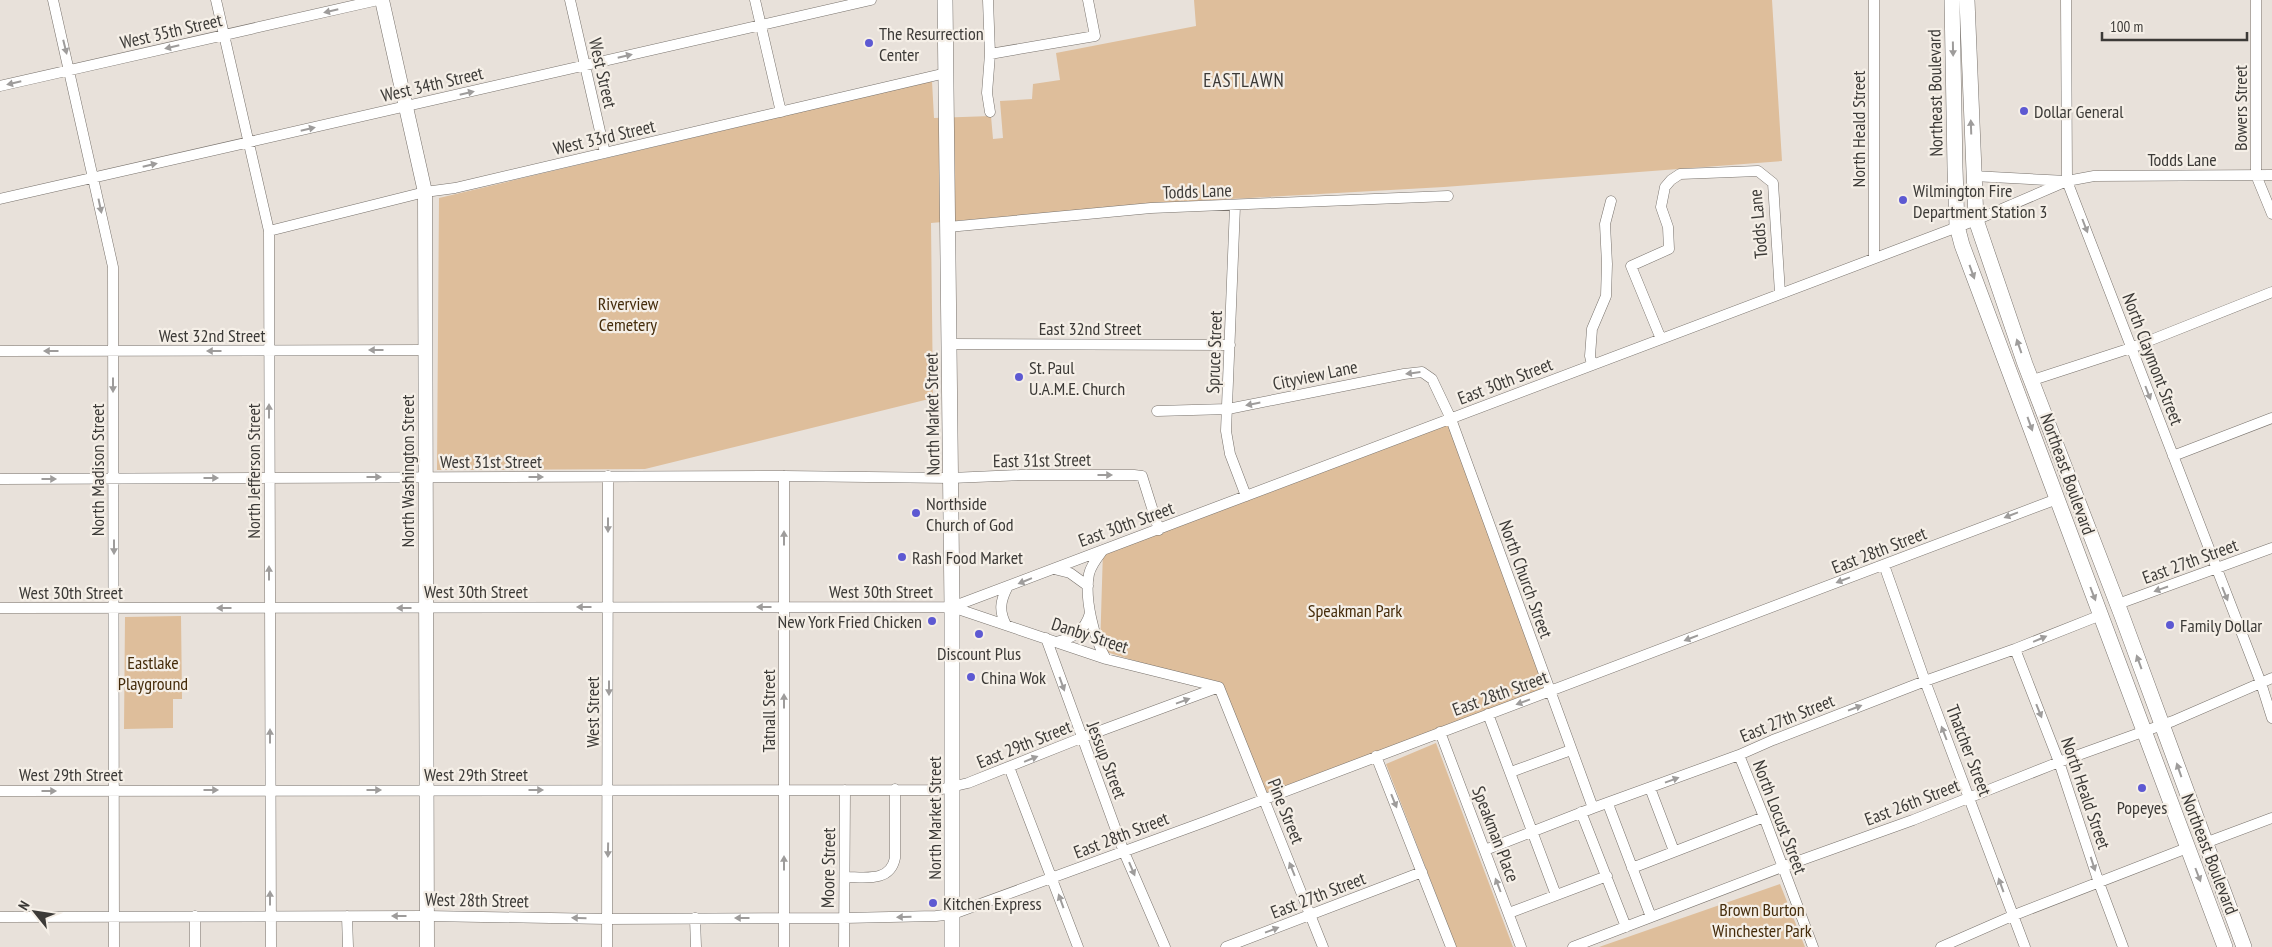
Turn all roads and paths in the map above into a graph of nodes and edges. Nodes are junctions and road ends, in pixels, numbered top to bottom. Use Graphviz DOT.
graph roads {
  1 [pos="53,0"];
  2 [pos="216,0"];
  3 [pos="380,0"];
  4 [pos="570,0"];
  5 [pos="755,0"];
  6 [pos="872,0"];
  7 [pos="945,0"];
  8 [pos="988,0"];
  9 [pos="1088,0"];
  10 [pos="1874,0"];
  11 [pos="1952,0"];
  12 [pos="1967,0"];
  13 [pos="2066,0"];
  14 [pos="2256,0"];
  15 [pos="761,25"];
  16 [pos="224,35"];
  17 [pos="990,54"];
  18 [pos="585,65"];
  19 [pos="70,70"];
  20 [pos="946,73"];
  21 [pos="0,86"];
  22 [pos="406,106"];
  23 [pos="781,112"];
  24 [pos="990,112"];
  25 [pos="249,143"];
  26 [pos="605,153"];
  27 [pos="2256,175"];
  28 [pos="2272,175"];
  29 [pos="1973,176"];
  30 [pos="94,178"];
  31 [pos="2067,181"];
  32 [pos="425,192"];
  33 [pos="1448,196"];
  34 [pos="0,199"];
  35 [pos="1611,201"];
  36 [pos="1235,206"];
  37 [pos="2272,214"];
  38 [pos="1976,220"];
  39 [pos="1957,226"];
  40 [pos="948,227"];
  41 [pos="269,231"];
  42 [pos="1874,257"];
  43 [pos="2272,292"];
  44 [pos="1780,293"];
  45 [pos="1660,339"];
  46 [pos="950,344"];
  47 [pos="1230,345"];
  48 [pos="2131,348"];
  49 [pos="425,350"];
  50 [pos="0,351"];
  51 [pos="113,351"];
  52 [pos="268,351"];
  53 [pos="1592,365"];
  54 [pos="2033,380"];
  55 [pos="1228,409"];
  56 [pos="1157,411"];
  57 [pos="2272,418"];
  58 [pos="1451,419"];
  59 [pos="2173,456"];
  60 [pos="608,476"];
  61 [pos="784,476"];
  62 [pos="425,477"];
  63 [pos="269,478"];
  64 [pos="951,478"];
  65 [pos="0,479"];
  66 [pos="114,479"];
  67 [pos="1246,496"];
  68 [pos="2057,499"];
  69 [pos="1160,530"];
  70 [pos="2272,548"];
  71 [pos="1103,550"];
  72 [pos="1884,565"];
  73 [pos="1054,569"];
  74 [pos="2216,570"];
  75 [pos="1088,586"];
  76 [pos="2110,586"];
  77 [pos="1007,588"];
  78 [pos="2118,604"];
  79 [pos="608,607"];
  80 [pos="784,607"];
  81 [pos="952,607"];
  82 [pos="0,608"];
  83 [pos="114,608"];
  84 [pos="269,608"];
  85 [pos="426,608"];
  86 [pos="1091,612"];
  87 [pos="2101,615"];
  88 [pos="1006,625"];
  89 [pos="1046,638"];
  90 [pos="1056,642"];
  91 [pos="2015,649"];
  92 [pos="1106,659"];
  93 [pos="2272,678"];
  94 [pos="1925,681"];
  95 [pos="2261,683"];
  96 [pos="1219,687"];
  97 [pos="1549,692"];
  98 [pos="1488,714"];
  99 [pos="2272,718"];
  100 [pos="2163,725"];
  101 [pos="2144,731"];
  102 [pos="1440,732"];
  103 [pos="1081,738"];
  104 [pos="1571,750"];
  105 [pos="1738,755"];
  106 [pos="1376,756"];
  107 [pos="2059,762"];
  108 [pos="1009,768"];
  109 [pos="1511,772"];
  110 [pos="952,788"];
  111 [pos="1650,788"];
  112 [pos="114,790"];
  113 [pos="270,790"];
  114 [pos="426,790"];
  115 [pos="609,790"];
  116 [pos="784,790"];
  117 [pos="845,790"];
  118 [pos="895,790"];
  119 [pos="0,791"];
  120 [pos="1970,797"];
  121 [pos="1264,799"];
  122 [pos="1608,804"];
  123 [pos="1592,808"];
  124 [pos="1581,812"];
  125 [pos="1764,817"];
  126 [pos="2272,818"];
  127 [pos="1533,831"];
  128 [pos="2205,843"];
  129 [pos="2188,848"];
  130 [pos="1485,850"];
  131 [pos="1674,851"];
  132 [pos="1124,852"];
  133 [pos="1782,867"];
  134 [pos="1632,868"];
  135 [pos="1422,872"];
  136 [pos="1607,876"];
  137 [pos="845,877"];
  138 [pos="1052,878"];
  139 [pos="2099,883"];
  140 [pos="1556,895"];
  141 [pos="1508,913"];
  142 [pos="953,914"];
  143 [pos="1311,915"];
  144 [pos="195,916"];
  145 [pos="271,916"];
  146 [pos="347,916"];
  147 [pos="427,916"];
  148 [pos="2012,916"];
  149 [pos="0,917"];
  150 [pos="114,917"];
  151 [pos="1651,917"];
  152 [pos="695,918"];
  153 [pos="784,918"];
  154 [pos="844,918"];
  155 [pos="607,919"];
  156 [pos="1626,926"];
  157 [pos="114,947"];
  158 [pos="195,947"];
  159 [pos="271,947"];
  160 [pos="348,947"];
  161 [pos="427,947"];
  162 [pos="607,947"];
  163 [pos="696,947"];
  164 [pos="784,947"];
  165 [pos="844,947"];
  166 [pos="952,947"];
  167 [pos="1078,947"];
  168 [pos="1165,947"];
  169 [pos="1226,947"];
  170 [pos="1323,947"];
  171 [pos="1450,947"];
  172 [pos="1521,947"];
  173 [pos="1573,947"];
  174 [pos="1813,947"];
  175 [pos="1940,947"];
  176 [pos="2025,947"];
  177 [pos="2123,947"];
  178 [pos="2225,947"];
  179 [pos="2244,947"];
  1 -- 19 [label="street, North Madison Street, one-way"];
  2 -- 16 [label="street, North Jefferson Street"];
  3 -- 16 [label="street, West 35th Street, one-way"];
  3 -- 22 [label="main road, North Washington Street"];
  4 -- 18 [label="street, West Street"];
  5 -- 15 [label="street"];
  6 -- 15 [label="street, West 34th Street"];
  7 -- 20 [label="main road, North Market Street"];
  8 -- 17 [label="street"];
  9 -- 17 [label="street"];
  10 -- 42 [label="street, North Heald Street"];
  11 -- 39 [label="main road, Northeast Boulevard, one-way"];
  29 -- 12 [label="main road, Northeast Boulevard, one-way"];
  13 -- 31 [label="street, North Claymont Street"];
  14 -- 27 [label="street, Bowers Street"];
  18 -- 15 [label="street, West 34th Street, one-way"];
  15 -- 23 [label="street"];
  16 -- 19 [label="street, West 35th Street, one-way"];
  16 -- 25 [label="street, North Jefferson Street"];
  17 -- 24 [label="street"];
  22 -- 18 [label="street, West 34th Street, one-way"];
  18 -- 26 [label="street, West Street"];
  19 -- 21 [label="street, West 35th Street, one-way"];
  19 -- 30 [label="street, North Madison Street"];
  20 -- 23 [label="street, West 33rd Street"];
  20 -- 40 [label="main road, North Market Street"];
  25 -- 22 [label="street, West 34th Street, one-way"];
  22 -- 32 [label="main road, North Washington Street"];
  23 -- 26 [label="street, West 33rd Street"];
  30 -- 25 [label="street, West 34th Street, one-way"];
  25 -- 41 [label="street, North Jefferson Street"];
  26 -- 32 [label="street, West 33rd Street"];
  27 -- 28 [label="street, Todds Lane"];
  27 -- 31 [label="street, Todds Lane"];
  27 -- 37 [label="street, Bowers Street"];
  29 -- 31 [label="street, Todds Lane"];
  29 -- 38 [label="main road, Northeast Boulevard"];
  30 -- 34 [label="street, West 34th Street"];
  30 -- 51 [label="street, North Madison Street, one-way"];
  31 -- 38 [label="street, East 30th Street"];
  31 -- 48 [label="street, North Claymont Street, one-way"];
  32 -- 41 [label="street, West 33rd Street"];
  32 -- 49 [label="main road, North Washington Street"];
  33 -- 36 [label="street, Todds Lane"];
  35 -- 53 [label="street"];
  36 -- 40 [label="street, Todds Lane"];
  36 -- 47 [label="street, Spruce Street"];
  38 -- 39 [label="street, East 30th Street"];
  54 -- 38 [label="main road, Northeast Boulevard, one-way"];
  39 -- 42 [label="street, East 30th Street"];
  39 -- 68 [label="main road, Northeast Boulevard, one-way"];
  40 -- 46 [label="main road, North Market Street"];
  41 -- 52 [label="street, North Jefferson Street"];
  42 -- 44 [label="street, East 30th Street"];
  43 -- 48 [label="street"];
  44 -- 45 [label="street, East 30th Street"];
  44 -- 45 [label="street, Todds Lane"];
  45 -- 53 [label="street, East 30th Street"];
  46 -- 47 [label="street, East 32nd Street"];
  46 -- 64 [label="main road, North Market Street"];
  47 -- 55 [label="street, Spruce Street"];
  48 -- 54 [label="street"];
  48 -- 59 [label="street, North Claymont Street, one-way"];
  49 -- 52 [label="street, West 32nd Street, one-way"];
  49 -- 62 [label="main road, North Washington Street"];
  51 -- 50 [label="street, West 32nd Street, one-way"];
  52 -- 51 [label="street, West 32nd Street, one-way"];
  51 -- 66 [label="street, North Madison Street, one-way"];
  63 -- 52 [label="street, North Jefferson Street, one-way"];
  53 -- 58 [label="street, East 30th Street"];
  54 -- 76 [label="main road, Northeast Boulevard"];
  55 -- 56 [label="street, Cityview Lane"];
  58 -- 55 [label="street, Cityview Lane, one-way"];
  55 -- 67 [label="street, Spruce Street"];
  57 -- 59 [label="street"];
  58 -- 67 [label="street, East 30th Street"];
  58 -- 97 [label="street, North Church Street"];
  59 -- 74 [label="street, North Claymont Street"];
  60 -- 61 [label="street, West 31st Street"];
  62 -- 60 [label="street, West 31st Street, one-way"];
  60 -- 79 [label="street, West Street, one-way"];
  61 -- 64 [label="street, West 31st Street"];
  80 -- 61 [label="street, Tatnall Street, one-way"];
  63 -- 62 [label="street, West 31st Street, one-way"];
  62 -- 85 [label="main road, North Washington Street"];
  66 -- 63 [label="street, West 31st Street, one-way"];
  84 -- 63 [label="street, North Jefferson Street, one-way"];
  64 -- 69 [label="street, East 31st Street, one-way"];
  64 -- 81 [label="main road, North Market Street"];
  65 -- 66 [label="street, West 31st Street, one-way"];
  66 -- 83 [label="street, North Madison Street, one-way"];
  67 -- 69 [label="street, East 30th Street"];
  68 -- 72 [label="street, East 28th Street, one-way"];
  68 -- 76 [label="main road"];
  68 -- 87 [label="main road, Northeast Boulevard, one-way"];
  69 -- 71 [label="street, East 30th Street"];
  70 -- 74 [label="street, East 27th Street"];
  71 -- 73 [label="street, East 30th Street"];
  71 -- 75 [label="street"];
  72 -- 94 [label="street, Thatcher Street"];
  72 -- 97 [label="street, East 28th Street, one-way"];
  73 -- 75 [label="street"];
  73 -- 77 [label="street, East 30th Street, one-way"];
  74 -- 78 [label="street, East 27th Street, one-way"];
  74 -- 95 [label="street, North Claymont Street, one-way"];
  75 -- 86 [label="street"];
  76 -- 78 [label="main road, Northeast Boulevard"];
  77 -- 81 [label="street, East 30th Street"];
  77 -- 88 [label="street"];
  100 -- 78 [label="main road, Northeast Boulevard, one-way"];
  80 -- 79 [label="street, West 30th Street, one-way"];
  79 -- 85 [label="street, West 30th Street, one-way"];
  79 -- 115 [label="street, West Street, one-way"];
  80 -- 81 [label="street, West 30th Street"];
  116 -- 80 [label="street, Tatnall Street, one-way"];
  81 -- 88 [label="street, Danby Street"];
  81 -- 110 [label="main road, North Market Street"];
  82 -- 83 [label="street, West 30th Street"];
  84 -- 83 [label="street, West 30th Street, one-way"];
  83 -- 112 [label="street, North Madison Street"];
  85 -- 84 [label="street, West 30th Street, one-way"];
  113 -- 84 [label="street, North Jefferson Street, one-way"];
  85 -- 114 [label="main road, North Washington Street"];
  86 -- 90 [label="street"];
  86 -- 92 [label="street"];
  91 -- 87 [label="street, East 27th Street, one-way"];
  87 -- 101 [label="main road, Northeast Boulevard"];
  88 -- 89 [label="street, Danby Street"];
  89 -- 90 [label="street, Danby Street"];
  89 -- 103 [label="street, Jessup Street, one-way"];
  90 -- 92 [label="street, Danby Street"];
  91 -- 94 [label="street, East 27th Street"];
  91 -- 107 [label="street, North Heald Street, one-way"];
  92 -- 96 [label="street, Danby Street"];
  93 -- 95 [label="street, East 26th Street"];
  105 -- 94 [label="street, East 27th Street, one-way"];
  120 -- 94 [label="street, Thatcher Street, one-way"];
  95 -- 99 [label="street, North Claymont Street"];
  95 -- 100 [label="street, East 26th Street"];
  103 -- 96 [label="street, East 29th Street, one-way"];
  96 -- 121 [label="street, Pine Street"];
  97 -- 98 [label="street, East 28th Street, one-way"];
  97 -- 104 [label="street, North Church Street"];
  98 -- 102 [label="street, East 28th Street"];
  98 -- 109 [label="street"];
  100 -- 101 [label="street, East 26th Street"];
  128 -- 100 [label="main road, Northeast Boulevard, one-way"];
  101 -- 107 [label="street, East 26th Street"];
  101 -- 129 [label="main road, Northeast Boulevard"];
  102 -- 106 [label="street, East 28th Street"];
  102 -- 130 [label="street, Speakman Place"];
  108 -- 103 [label="street, East 29th Street, one-way"];
  103 -- 132 [label="street, Jessup Street"];
  104 -- 109 [label="street"];
  104 -- 123 [label="street, North Church Street"];
  111 -- 105 [label="street, East 27th Street, one-way"];
  105 -- 125 [label="street, North Locust Street"];
  106 -- 121 [label="street, East 28th Street"];
  106 -- 135 [label="street, one-way"];
  107 -- 120 [label="street, East 26th Street"];
  107 -- 139 [label="street, North Heald Street, one-way"];
  108 -- 110 [label="street, East 29th Street"];
  108 -- 138 [label="street"];
  109 -- 127 [label="street"];
  110 -- 118 [label="street, West 29th Street"];
  110 -- 142 [label="main road, North Market Street"];
  111 -- 122 [label="street, East 27th Street"];
  111 -- 131 [label="street"];
  112 -- 113 [label="street, West 29th Street, one-way"];
  119 -- 112 [label="street, West 29th Street, one-way"];
  112 -- 150 [label="street, North Madison Street"];
  113 -- 114 [label="street, West 29th Street, one-way"];
  145 -- 113 [label="street, North Jefferson Street, one-way"];
  114 -- 115 [label="street, West 29th Street, one-way"];
  114 -- 147 [label="main road, North Washington Street"];
  115 -- 116 [label="street, West 29th Street"];
  115 -- 155 [label="street, West Street, one-way"];
  116 -- 117 [label="street, West 29th Street"];
  153 -- 116 [label="street, Tatnall Street, one-way"];
  117 -- 118 [label="street, West 29th Street"];
  117 -- 137 [label="street, Moore Street"];
  118 -- 137 [label="street"];
  120 -- 133 [label="street, East 26th Street"];
  148 -- 120 [label="street, Thatcher Street, one-way"];
  121 -- 132 [label="street, East 28th Street"];
  143 -- 121 [label="street, Pine Street, one-way"];
  122 -- 123 [label="street, East 27th Street"];
  122 -- 134 [label="street"];
  123 -- 124 [label="street, East 27th Street"];
  124 -- 127 [label="street, East 27th Street"];
  124 -- 136 [label="street"];
  125 -- 131 [label="street"];
  125 -- 133 [label="street, North Locust Street"];
  126 -- 128 [label="street"];
  127 -- 130 [label="street, East 27th Street"];
  127 -- 140 [label="street"];
  128 -- 179 [label="main road, Northeast Boulevard"];
  129 -- 139 [label="street"];
  129 -- 178 [label="main road, Northeast Boulevard, one-way"];
  141 -- 130 [label="street, Speakman Place, one-way"];
  131 -- 134 [label="street"];
  132 -- 138 [label="street, East 28th Street"];
  132 -- 168 [label="street, Jessup Street, one-way"];
  133 -- 151 [label="street, East 26th Street"];
  133 -- 174 [label="street, North Locust Street"];
  134 -- 151 [label="street"];
  135 -- 143 [label="street, East 27th Street"];
  135 -- 171 [label="street"];
  136 -- 140 [label="street"];
  136 -- 156 [label="street"];
  137 -- 154 [label="street, Moore Street"];
  138 -- 142 [label="street, East 28th Street"];
  167 -- 138 [label="street, one-way"];
  139 -- 148 [label="street"];
  139 -- 177 [label="street, North Heald Street"];
  140 -- 141 [label="street"];
  141 -- 172 [label="street, Speakman Place"];
  142 -- 154 [label="street, West 28th Street, one-way"];
  142 -- 166 [label="main road, North Market Street"];
  169 -- 143 [label="street, East 27th Street, one-way"];
  143 -- 170 [label="street, Pine Street"];
  144 -- 145 [label="street, West 28th Street"];
  144 -- 150 [label="street, West 28th Street"];
  144 -- 158 [label="street"];
  145 -- 146 [label="street, West 28th Street"];
  145 -- 159 [label="street, North Jefferson Street"];
  147 -- 146 [label="street, West 28th Street, one-way"];
  146 -- 160 [label="street"];
  155 -- 147 [label="street, West 28th Street, one-way"];
  147 -- 161 [label="main road, North Washington Street"];
  148 -- 175 [label="street"];
  148 -- 176 [label="street, Thatcher Street"];
  149 -- 150 [label="street, West 28th Street"];
  150 -- 157 [label="street, North Madison Street"];
  151 -- 156 [label="street, East 26th Street"];
  153 -- 152 [label="street, West 28th Street, one-way"];
  152 -- 155 [label="street, West 28th Street"];
  152 -- 163 [label="street"];
  153 -- 154 [label="street, West 28th Street"];
  153 -- 164 [label="street, Tatnall Street"];
  154 -- 165 [label="street, Moore Street"];
  155 -- 162 [label="street, West Street"];
  156 -- 173 [label="street, East 26th Street"];
}
